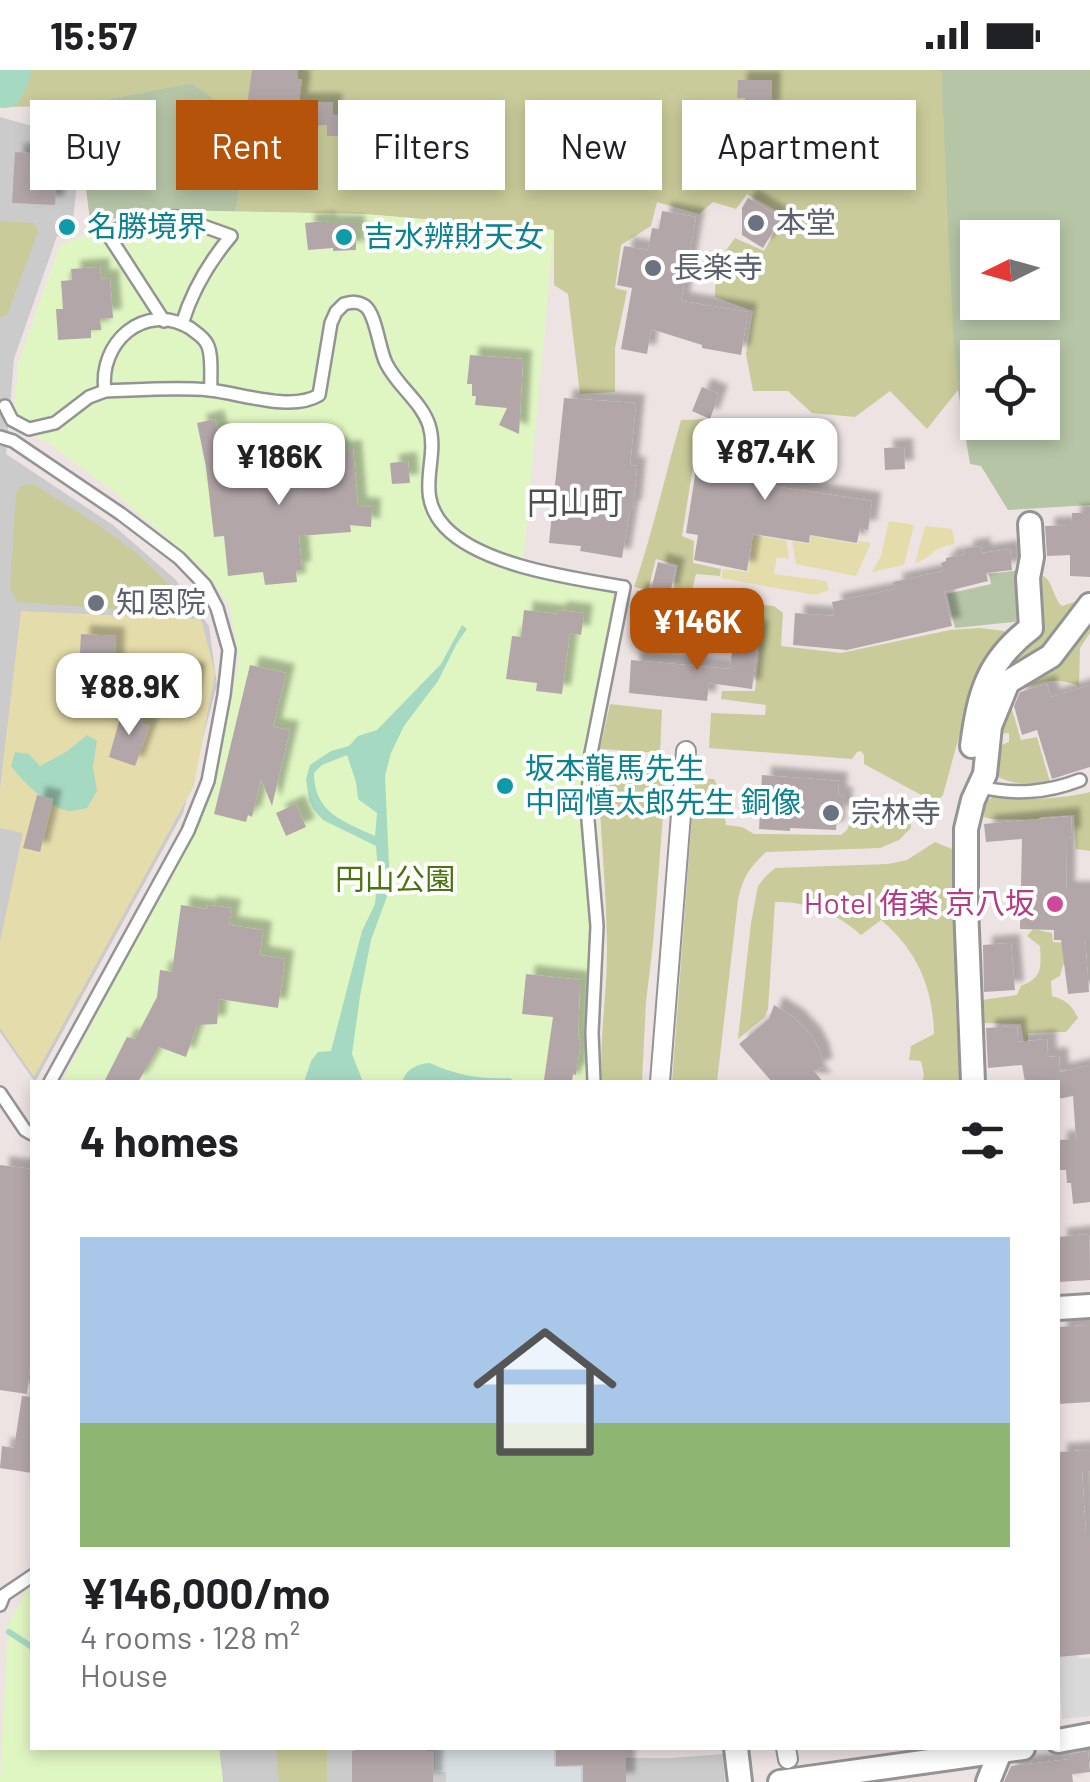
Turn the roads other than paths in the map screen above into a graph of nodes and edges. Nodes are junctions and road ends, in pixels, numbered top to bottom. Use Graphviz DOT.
graph roads {
  1 [pos="164,321"];
  2 [pos="182,324"];
  3 [pos="211,390"];
  4 [pos="105,391"];
  5 [pos="6,406"];
  6 [pos="0,437"];
  7 [pos="1030,524"];
  8 [pos="1090,605"];
  9 [pos="686,751"];
  10 [pos="1080,780"];
  11 [pos="980,787"];
  12 [pos="51,1080"];
  13 [pos="594,1080"];
  14 [pos="660,1080"];
  15 [pos="973,1080"];
  16 [pos="0,1093"];
  17 [pos="29,1132"];
  18 [pos="1090,1306"];
  19 [pos="1060,1308"];
  20 [pos="30,1577"];
  21 [pos="0,1605"];
  22 [pos="1090,1734"];
  23 [pos="1060,1741"];
  24 [pos="736,1750"];
  25 [pos="992,1750"];
  26 [pos="1007,1750"];
  27 [pos="785,1763"];
  28 [pos="740,1782"];
  29 [pos="988,1782"];
  1 -- 2 [label="lane"];
  1 -- 2 [label="lane"];
  1 -- 4 [label="lane"];
  2 -- 3 [label="lane"];
  3 -- 4 [label="lane"];
  3 -- 13 [label="lane"];
  4 -- 5 [label="lane"];
  6 -- 12 [label="lane"];
  7 -- 11 [label="street"];
  8 -- 11 [label="street"];
  9 -- 14 [label="street"];
  10 -- 11 [label="lane"];
  11 -- 15 [label="street"];
  16 -- 17 [label="lane"];
  18 -- 19 [label="street"];
  20 -- 21 [label="lane"];
  22 -- 23 [label="street"];
  24 -- 28 [label="street"];
  25 -- 27 [label="street"];
  26 -- 29 [label="street"];
}
